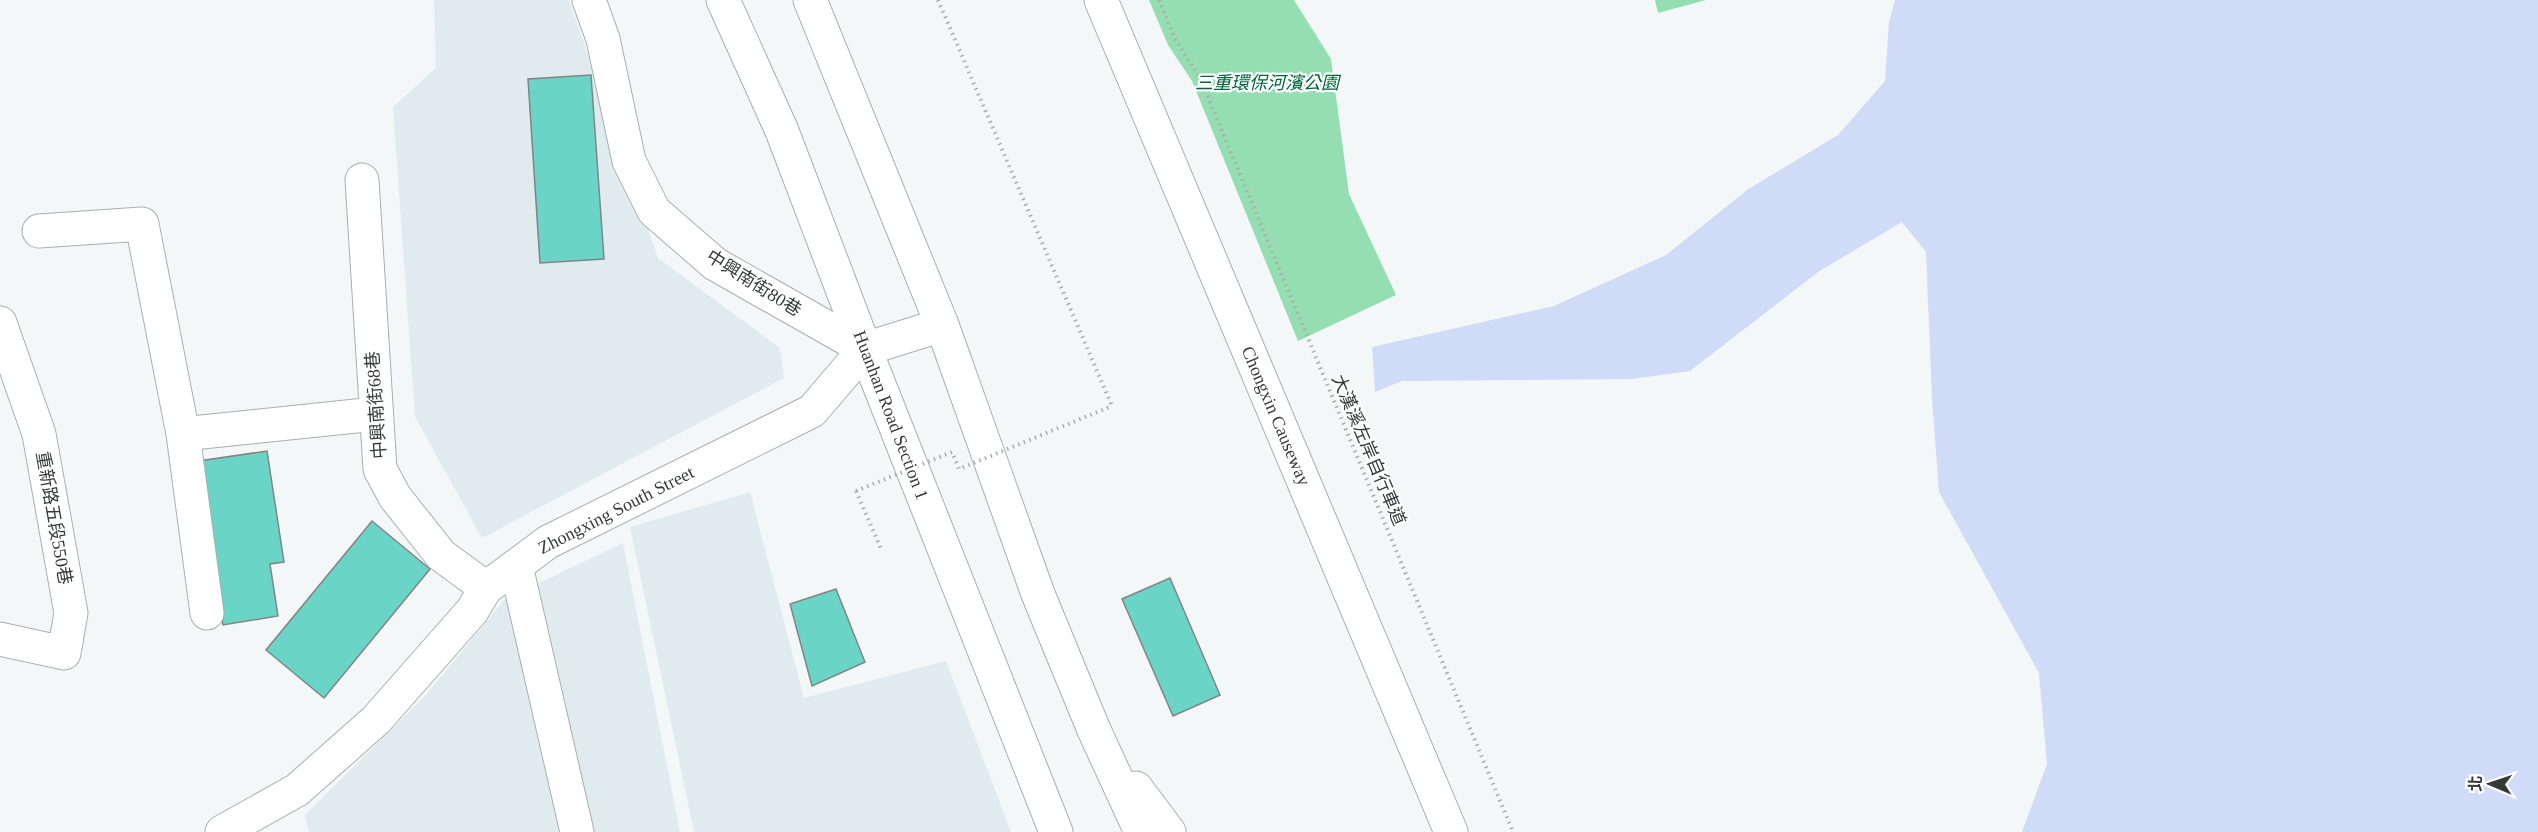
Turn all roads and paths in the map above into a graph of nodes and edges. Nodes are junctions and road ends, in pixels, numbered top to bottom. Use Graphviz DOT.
graph roads {
  1 [pos="589,0"];
  2 [pos="723,0"];
  3 [pos="810,0"];
  4 [pos="938,0"];
  5 [pos="1101,0"];
  6 [pos="1159,0"];
  7 [pos="362,180"];
  8 [pos="39,231"];
  9 [pos="0,323"];
  10 [pos="942,325"];
  11 [pos="865,349"];
  12 [pos="375,414"];
  13 [pos="183,434"];
  14 [pos="882,551"];
  15 [pos="516,566"];
  16 [pos="486,588"];
  17 [pos="207,612"];
  18 [pos="0,639"];
  19 [pos="1094,730"];
  20 [pos="1042,800"];
  21 [pos="222,832"];
  22 [pos="577,832"];
  23 [pos="1056,832"];
  24 [pos="1065,832"];
  25 [pos="1141,832"];
  26 [pos="1169,832"];
  27 [pos="1451,832"];
  28 [pos="1513,832"];
  1 -- 11 [label="street, 中興南街80巷"];
  2 -- 11 [label="street, Huanhan Road Section 1"];
  3 -- 10 [label="street"];
  4 -- 14 [label="path, bridge"];
  5 -- 27 [label="street, Chongxin Causeway"];
  6 -- 28 [label="path, 大漢溪左岸自行車道"];
  7 -- 12 [label="street, 中興南街68巷"];
  8 -- 13 [label="street"];
  9 -- 18 [label="street, 重新路五段550巷"];
  10 -- 11 [label="street"];
  10 -- 19 [label="street"];
  11 -- 15 [label="street, Zhongxing South Street"];
  11 -- 20 [label="street, Huanhan Road Section 1"];
  12 -- 13 [label="street"];
  12 -- 16 [label="street, 中興南街68巷"];
  13 -- 17 [label="street"];
  15 -- 16 [label="street, Zhongxing South Street"];
  15 -- 22 [label="street"];
  16 -- 21 [label="street, Zhongxing South Street"];
  19 -- 25 [label="street"];
  19 -- 26 [label="street"];
  20 -- 23 [label="street, Huanhan Road Section 1"];
  20 -- 24 [label="street"];
}
